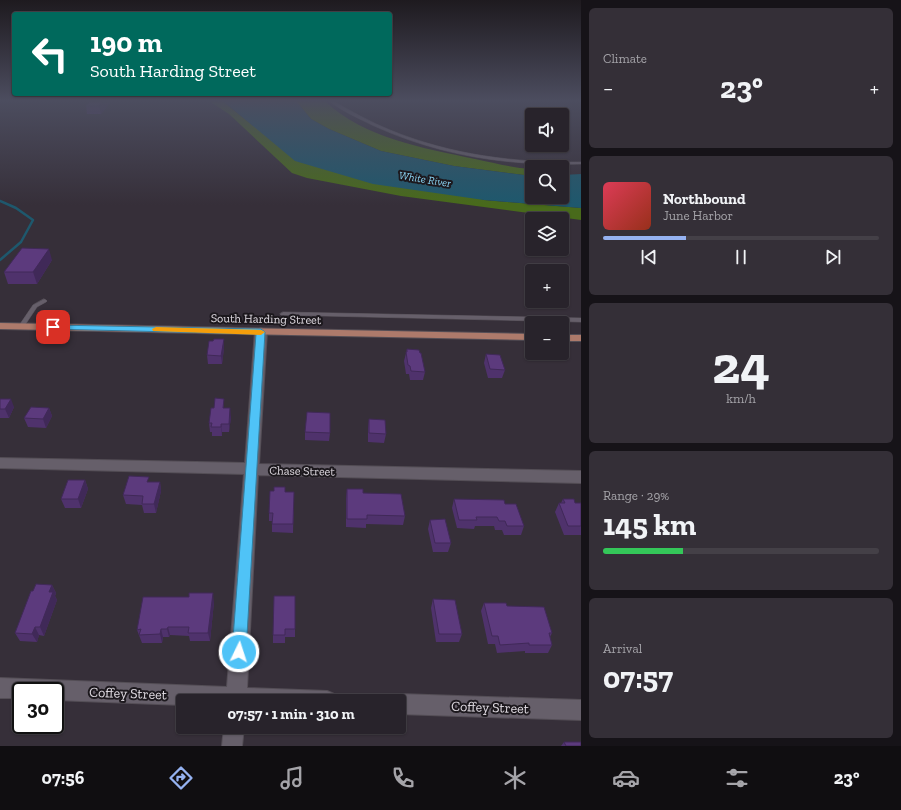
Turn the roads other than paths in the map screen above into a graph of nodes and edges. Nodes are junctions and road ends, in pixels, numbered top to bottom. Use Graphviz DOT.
graph roads {
  1 [pos="401,136"];
  2 [pos="581,163"];
  3 [pos="44,301"];
  4 [pos="283,314"];
  5 [pos="581,320"];
  6 [pos="0,326"];
  7 [pos="21,327"];
  8 [pos="261,332"];
  9 [pos="525,337"];
  10 [pos="569,338"];
  11 [pos="581,338"];
  12 [pos="0,463"];
  13 [pos="252,470"];
  14 [pos="581,478"];
  15 [pos="0,688"];
  16 [pos="236,694"];
  17 [pos="176,696"];
  18 [pos="406,704"];
  19 [pos="581,710"];
  20 [pos="233,734"];
  21 [pos="232,746"];
  1 -- 2 [label="lane"];
  3 -- 7 [label="lane"];
  4 -- 5 [label="lane"];
  6 -- 7 [label="main road, South Harding Street"];
  7 -- 8 [label="main road, South Harding Street"];
  8 -- 9 [label="main road, South Harding Street"];
  8 -- 13 [label="street"];
  10 -- 11 [label="main road"];
  12 -- 13 [label="street, Chase Street"];
  13 -- 14 [label="street, Chase Street"];
  13 -- 16 [label="street"];
  15 -- 17 [label="street, Coffey Street"];
  18 -- 19 [label="street, Coffey Street"];
  20 -- 21 [label="street"];
}
